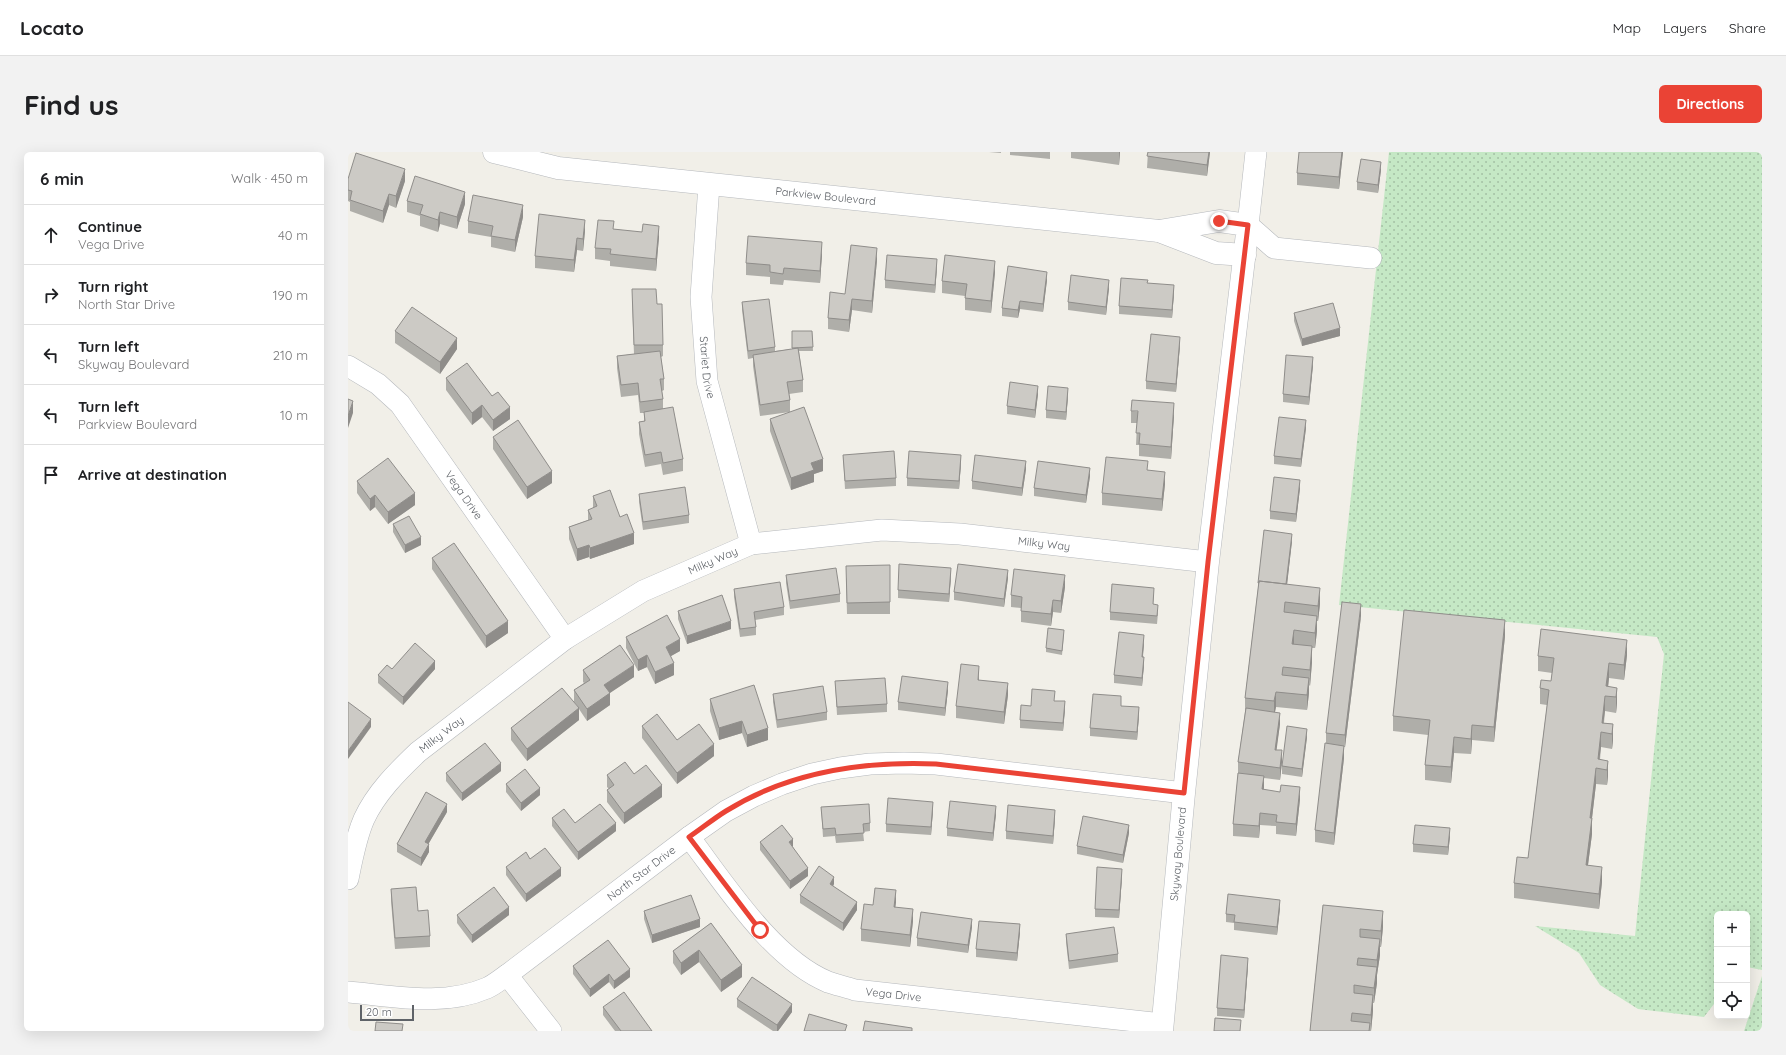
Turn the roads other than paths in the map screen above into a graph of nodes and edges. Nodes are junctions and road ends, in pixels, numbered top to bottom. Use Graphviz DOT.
graph roads {
  1 [pos="494,152"];
  2 [pos="1256,152"];
  3 [pos="709,184"];
  4 [pos="1248,225"];
  5 [pos="1159,231"];
  6 [pos="1245,255"];
  7 [pos="1371,258"];
  8 [pos="348,366"];
  9 [pos="751,544"];
  10 [pos="1208,562"];
  11 [pos="565,639"];
  12 [pos="1184,793"];
  13 [pos="689,837"];
  14 [pos="348,879"];
  15 [pos="507,975"];
  16 [pos="348,992"];
  17 [pos="1162,1027"];
  18 [pos="551,1031"];
  1 -- 3 [label="street, Parkview Boulevard"];
  2 -- 4 [label="street, Skyway Boulevard"];
  3 -- 5 [label="street, Parkview Boulevard"];
  3 -- 9 [label="street, Starlet Drive"];
  4 -- 5 [label="street, Parkview Boulevard"];
  4 -- 6 [label="street, Skyway Boulevard"];
  4 -- 7 [label="street"];
  5 -- 6 [label="street, Parkview Boulevard"];
  6 -- 10 [label="street, Skyway Boulevard"];
  8 -- 11 [label="street, Vega Drive"];
  9 -- 10 [label="street, Milky Way"];
  9 -- 11 [label="street, Milky Way"];
  10 -- 12 [label="street, Skyway Boulevard"];
  11 -- 14 [label="street, Milky Way"];
  12 -- 13 [label="street, North Star Drive"];
  12 -- 17 [label="street, Skyway Boulevard"];
  13 -- 15 [label="street, North Star Drive"];
  13 -- 17 [label="street, Vega Drive"];
  15 -- 16 [label="street, North Star Drive"];
  15 -- 18 [label="street"];
}
